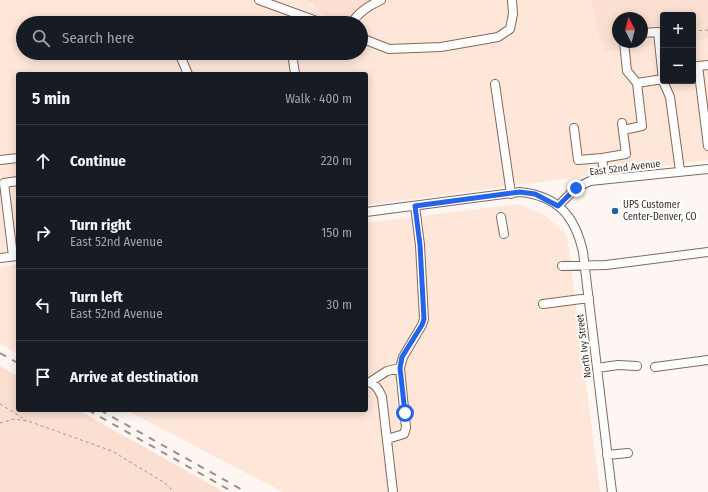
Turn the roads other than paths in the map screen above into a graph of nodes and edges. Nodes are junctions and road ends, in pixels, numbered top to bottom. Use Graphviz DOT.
graph roads {
  1 [pos="259,0"];
  2 [pos="381,0"];
  3 [pos="512,0"];
  4 [pos="303,16"];
  5 [pos="357,16"];
  6 [pos="648,33"];
  7 [pos="368,41"];
  8 [pos="625,48"];
  9 [pos="660,51"];
  10 [pos="182,60"];
  11 [pos="293,60"];
  12 [pos="708,65"];
  13 [pos="187,72"];
  14 [pos="295,72"];
  15 [pos="660,80"];
  16 [pos="637,83"];
  17 [pos="495,84"];
  18 [pos="665,84"];
  19 [pos="574,128"];
  20 [pos="708,146"];
  21 [pos="16,158"];
  22 [pos="602,158"];
  23 [pos="0,160"];
  24 [pos="708,169"];
  25 [pos="680,171"];
  26 [pos="604,179"];
  27 [pos="16,181"];
  28 [pos="511,194"];
  29 [pos="415,206"];
  30 [pos="558,206"];
  31 [pos="368,212"];
  32 [pos="501,217"];
  33 [pos="9,227"];
  34 [pos="0,229"];
  35 [pos="504,234"];
  36 [pos="708,252"];
  37 [pos="15,256"];
  38 [pos="0,258"];
  39 [pos="585,264"];
  40 [pos="562,266"];
  41 [pos="589,298"];
  42 [pos="543,304"];
  43 [pos="708,360"];
  44 [pos="637,366"];
  45 [pos="655,367"];
  46 [pos="400,368"];
  47 [pos="597,368"];
  48 [pos="368,382"];
  49 [pos="387,439"];
  50 [pos="628,453"];
  51 [pos="608,456"];
  52 [pos="393,492"];
  53 [pos="612,492"];
  1 -- 4 [label="street"];
  2 -- 5 [label="street"];
  3 -- 7 [label="street"];
  6 -- 9 [label="street"];
  8 -- 16 [label="street"];
  10 -- 13 [label="street"];
  11 -- 14 [label="street"];
  12 -- 20 [label="street"];
  15 -- 16 [label="street"];
  16 -- 22 [label="street"];
  17 -- 28 [label="street"];
  18 -- 25 [label="street"];
  19 -- 22 [label="street"];
  21 -- 23 [label="street"];
  22 -- 26 [label="street"];
  24 -- 25 [label="street, East 52nd Avenue"];
  25 -- 26 [label="street, East 52nd Avenue"];
  26 -- 30 [label="street, East 52nd Avenue"];
  27 -- 33 [label="street"];
  28 -- 29 [label="street"];
  28 -- 30 [label="street"];
  29 -- 31 [label="street"];
  29 -- 46 [label="street"];
  30 -- 39 [label="street, North Ivy Street"];
  32 -- 35 [label="street"];
  33 -- 34 [label="street"];
  33 -- 37 [label="street"];
  36 -- 39 [label="street"];
  37 -- 38 [label="street"];
  39 -- 40 [label="street"];
  39 -- 41 [label="street, North Ivy Street"];
  41 -- 42 [label="street"];
  41 -- 47 [label="street, North Ivy Street"];
  43 -- 45 [label="street"];
  44 -- 47 [label="street"];
  46 -- 48 [label="street"];
  46 -- 49 [label="street"];
  47 -- 51 [label="street, North Ivy Street"];
  48 -- 49 [label="street"];
  49 -- 52 [label="street"];
  50 -- 51 [label="street"];
  51 -- 53 [label="street, North Ivy Street"];
}
